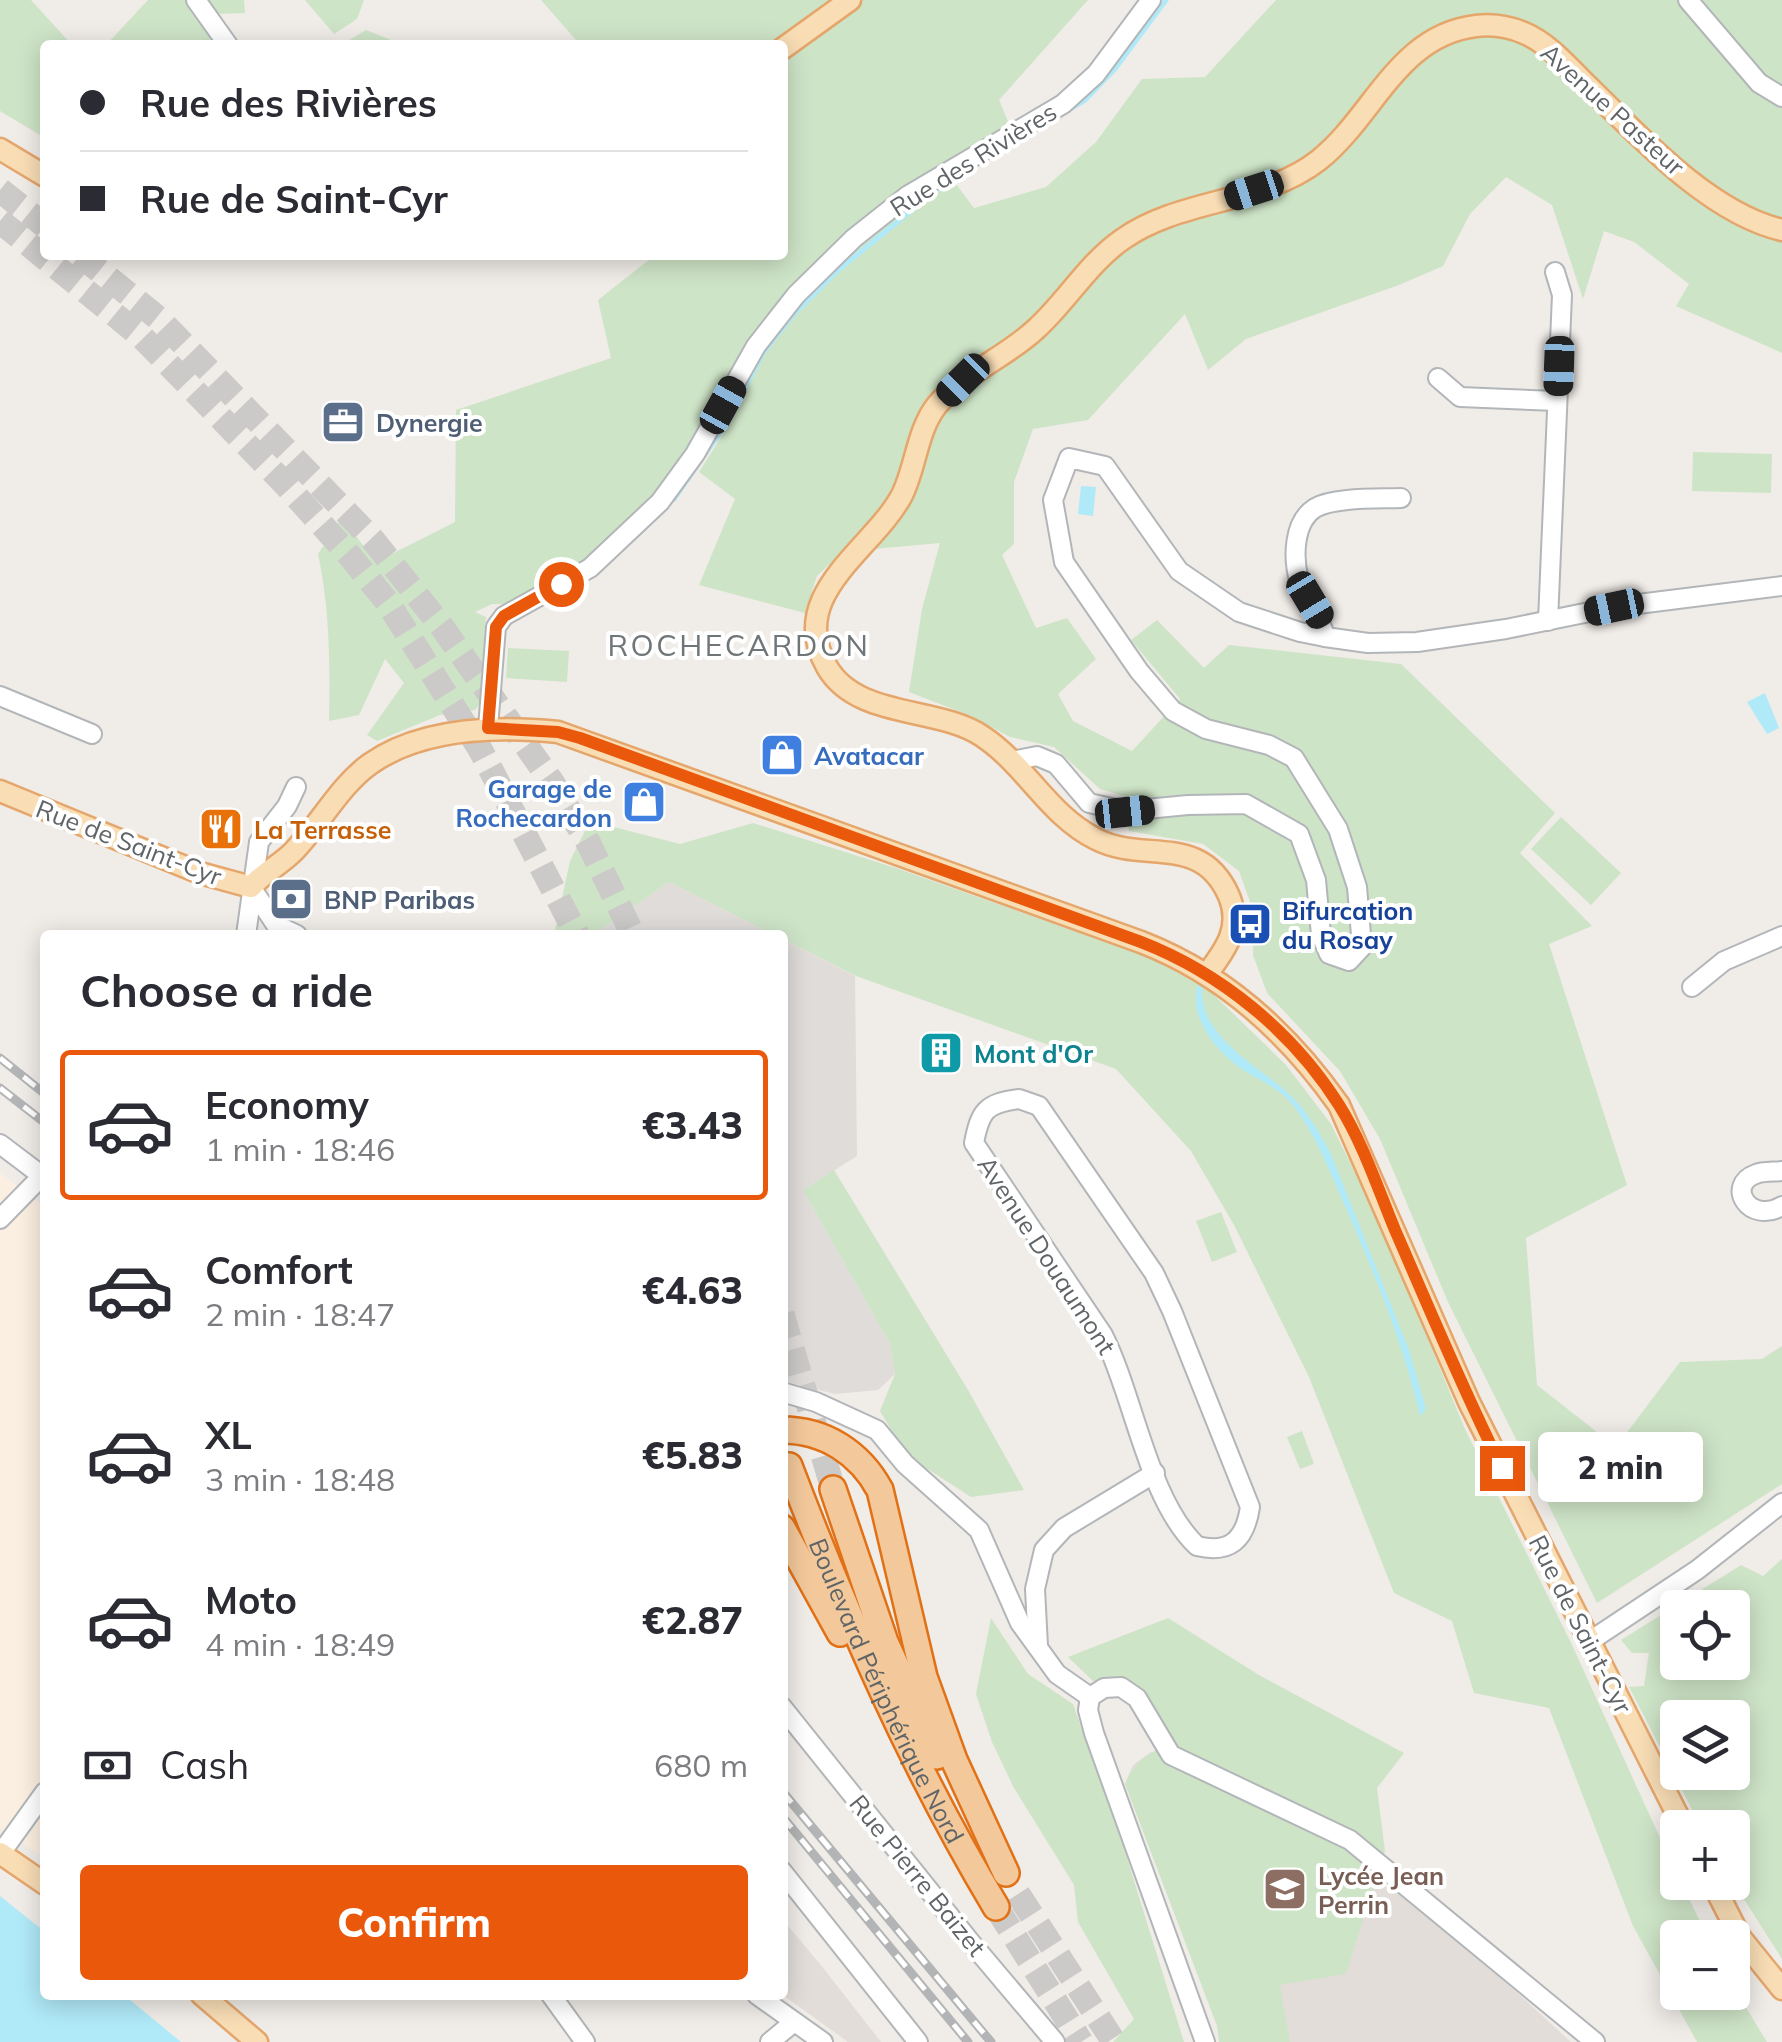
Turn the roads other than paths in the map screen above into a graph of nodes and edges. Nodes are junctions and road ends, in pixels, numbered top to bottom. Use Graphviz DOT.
graph roads {
  1 [pos="196,0"];
  2 [pos="850,0"];
  3 [pos="1151,0"];
  4 [pos="1688,0"];
  5 [pos="224,40"];
  6 [pos="788,45"];
  7 [pos="1782,97"];
  8 [pos="0,149"];
  9 [pos="40,173"];
  10 [pos="1782,230"];
  11 [pos="1554,272"];
  12 [pos="1438,378"];
  13 [pos="1558,401"];
  14 [pos="1401,498"];
  15 [pos="1782,586"];
  16 [pos="1548,620"];
  17 [pos="1326,637"];
  18 [pos="0,696"];
  19 [pos="488,728"];
  20 [pos="92,734"];
  21 [pos="1012,761"];
  22 [pos="296,787"];
  23 [pos="0,791"];
  24 [pos="250,887"];
  25 [pos="246,930"];
  26 [pos="287,930"];
  27 [pos="1782,936"];
  28 [pos="1208,974"];
  29 [pos="1692,987"];
  30 [pos="0,1144"];
  31 [pos="1782,1171"];
  32 [pos="40,1174"];
  33 [pos="40,1181"];
  34 [pos="1782,1206"];
  35 [pos="0,1219"];
  36 [pos="788,1394"];
  37 [pos="788,1431"];
  38 [pos="788,1457"];
  39 [pos="788,1462"];
  40 [pos="1155,1473"];
  41 [pos="833,1489"];
  42 [pos="1782,1503"];
  43 [pos="788,1539"];
  44 [pos="895,1562"];
  45 [pos="1590,1641"];
  46 [pos="1038,1646"];
  47 [pos="1090,1696"];
  48 [pos="788,1714"];
  49 [pos="40,1799"];
  50 [pos="938,1805"];
  51 [pos="1675,1810"];
  52 [pos="0,1853"];
  53 [pos="788,1879"];
  54 [pos="40,1881"];
  55 [pos="1006,1892"];
  56 [pos="1721,1900"];
  57 [pos="1782,1989"];
  58 [pos="208,2000"];
  59 [pos="555,2000"];
  60 [pos="764,2000"];
  61 [pos="794,2022"];
  62 [pos="257,2042"];
  63 [pos="584,2042"];
  64 [pos="770,2042"];
  65 [pos="823,2042"];
  66 [pos="918,2042"];
  67 [pos="1055,2042"];
  68 [pos="1206,2042"];
  69 [pos="1595,2042"];
  1 -- 5 [label="street"];
  2 -- 6 [label="main road"];
  3 -- 19 [label="street, Rue des Rivières"];
  4 -- 7 [label="street"];
  8 -- 9 [label="main road"];
  10 -- 21 [label="main road, Avenue Pasteur"];
  11 -- 13 [label="street"];
  12 -- 13 [label="street"];
  13 -- 16 [label="street"];
  14 -- 17 [label="street"];
  15 -- 16 [label="street"];
  16 -- 17 [label="street"];
  17 -- 21 [label="street"];
  18 -- 20 [label="street"];
  19 -- 24 [label="main road, Rue de Saint-Cyr"];
  19 -- 28 [label="main road, Rue de Saint-Cyr"];
  21 -- 28 [label="main road, Avenue Pasteur"];
  22 -- 24 [label="street"];
  23 -- 24 [label="main road, Rue de Saint-Cyr"];
  24 -- 25 [label="street"];
  24 -- 26 [label="street"];
  27 -- 29 [label="street"];
  28 -- 45 [label="main road, Rue de Saint-Cyr"];
  30 -- 32 [label="street"];
  31 -- 34 [label="street"];
  33 -- 35 [label="street"];
  36 -- 46 [label="street"];
  37 -- 44 [label="highway"];
  38 -- 44 [label="highway"];
  39 -- 50 [label="highway, Boulevard Périphérique Nord"];
  40 -- 40 [label="street, Avenue Douaumont"];
  40 -- 46 [label="street"];
  41 -- 55 [label="highway, Boulevard Périphérique Nord"];
  42 -- 45 [label="street"];
  43 -- 50 [label="highway"];
  44 -- 55 [label="highway"];
  45 -- 51 [label="main road, Rue de Saint-Cyr"];
  46 -- 47 [label="street"];
  47 -- 68 [label="street"];
  47 -- 69 [label="street"];
  48 -- 67 [label="street, Rue Pierre Baizet"];
  49 -- 52 [label="street"];
  50 -- 55 [label="highway, Boulevard Périphérique Nord"];
  52 -- 54 [label="main road"];
  53 -- 66 [label="street"];
  56 -- 57 [label="main road"];
  58 -- 62 [label="main road"];
  59 -- 63 [label="street"];
  60 -- 61 [label="street"];
  61 -- 64 [label="street"];
  61 -- 65 [label="street"];
}
